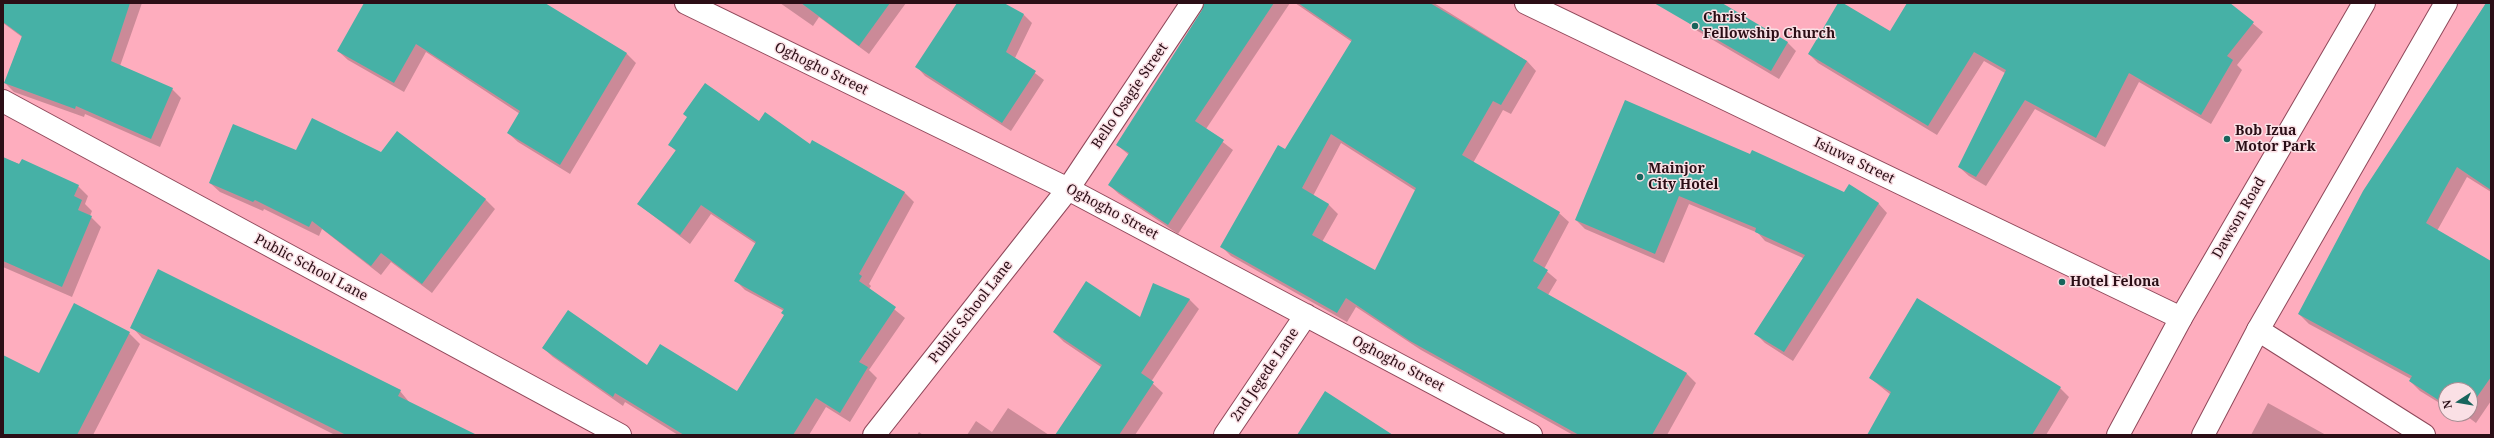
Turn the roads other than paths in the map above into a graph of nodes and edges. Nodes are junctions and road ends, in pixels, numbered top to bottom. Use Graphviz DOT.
graph roads {
  1 [pos="686,3"];
  2 [pos="1192,3"];
  3 [pos="1526,3"];
  4 [pos="2364,3"];
  5 [pos="2446,3"];
  6 [pos="3,102"];
  7 [pos="1068,189"];
  8 [pos="1306,315"];
  9 [pos="2181,318"];
  10 [pos="2258,330"];
  11 [pos="620,435"];
  12 [pos="874,435"];
  13 [pos="1225,435"];
  14 [pos="1531,435"];
  15 [pos="2118,435"];
  16 [pos="2203,435"];
  17 [pos="2424,435"];
  1 -- 7 [label="main road, Oghogho Street"];
  2 -- 7 [label="main road, Bello Osagie Street"];
  3 -- 9 [label="main road, Isiuwa Street"];
  4 -- 9 [label="main road, Dawson Road"];
  5 -- 10 [label="main road"];
  6 -- 11 [label="main road, Public School Lane"];
  7 -- 8 [label="main road, Oghogho Street"];
  7 -- 12 [label="main road, Public School Lane"];
  8 -- 13 [label="main road, 2nd Jegede Lane"];
  8 -- 14 [label="main road, Oghogho Street"];
  9 -- 15 [label="main road, Dawson Road"];
  10 -- 16 [label="main road"];
  10 -- 17 [label="main road"];
}
